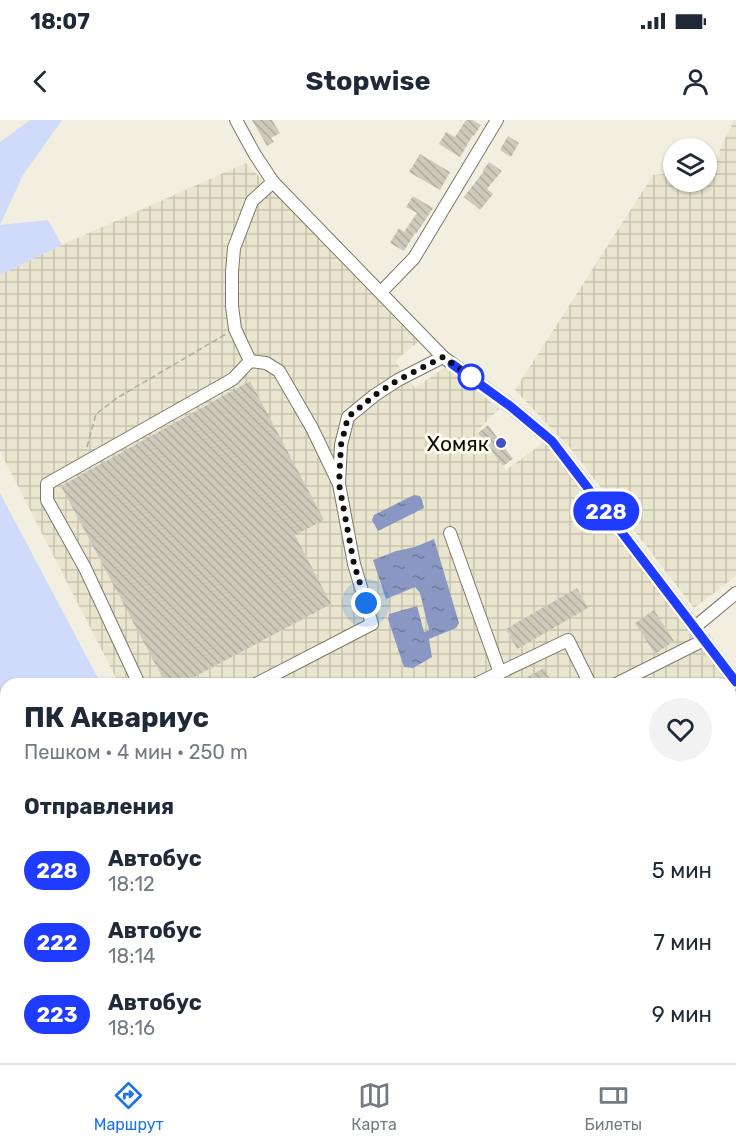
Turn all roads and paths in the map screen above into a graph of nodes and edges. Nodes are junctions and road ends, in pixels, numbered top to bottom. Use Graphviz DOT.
graph roads {
  1 [pos="236,120"];
  2 [pos="497,120"];
  3 [pos="273,182"];
  4 [pos="381,292"];
  5 [pos="235,329"];
  6 [pos="443,357"];
  7 [pos="250,361"];
  8 [pos="85,463"];
  9 [pos="339,484"];
  10 [pos="450,533"];
  11 [pos="736,593"];
  12 [pos="695,627"];
  13 [pos="704,640"];
  14 [pos="500,673"];
  15 [pos="136,678"];
  16 [pos="268,678"];
  17 [pos="489,678"];
  18 [pos="587,678"];
  19 [pos="628,678"];
  20 [pos="733,678"];
  1 -- 3 [label="street"];
  2 -- 4 [label="street"];
  3 -- 4 [label="street"];
  3 -- 5 [label="street"];
  4 -- 6 [label="street"];
  5 -- 7 [label="street"];
  5 -- 8 [label="path"];
  6 -- 9 [label="street"];
  6 -- 12 [label="street"];
  7 -- 8 [label="street"];
  7 -- 9 [label="street"];
  8 -- 15 [label="street"];
  9 -- 16 [label="street"];
  10 -- 14 [label="street"];
  11 -- 12 [label="street"];
  12 -- 13 [label="street"];
  13 -- 19 [label="street"];
  13 -- 20 [label="street"];
  14 -- 17 [label="street"];
  14 -- 18 [label="street"];
}
